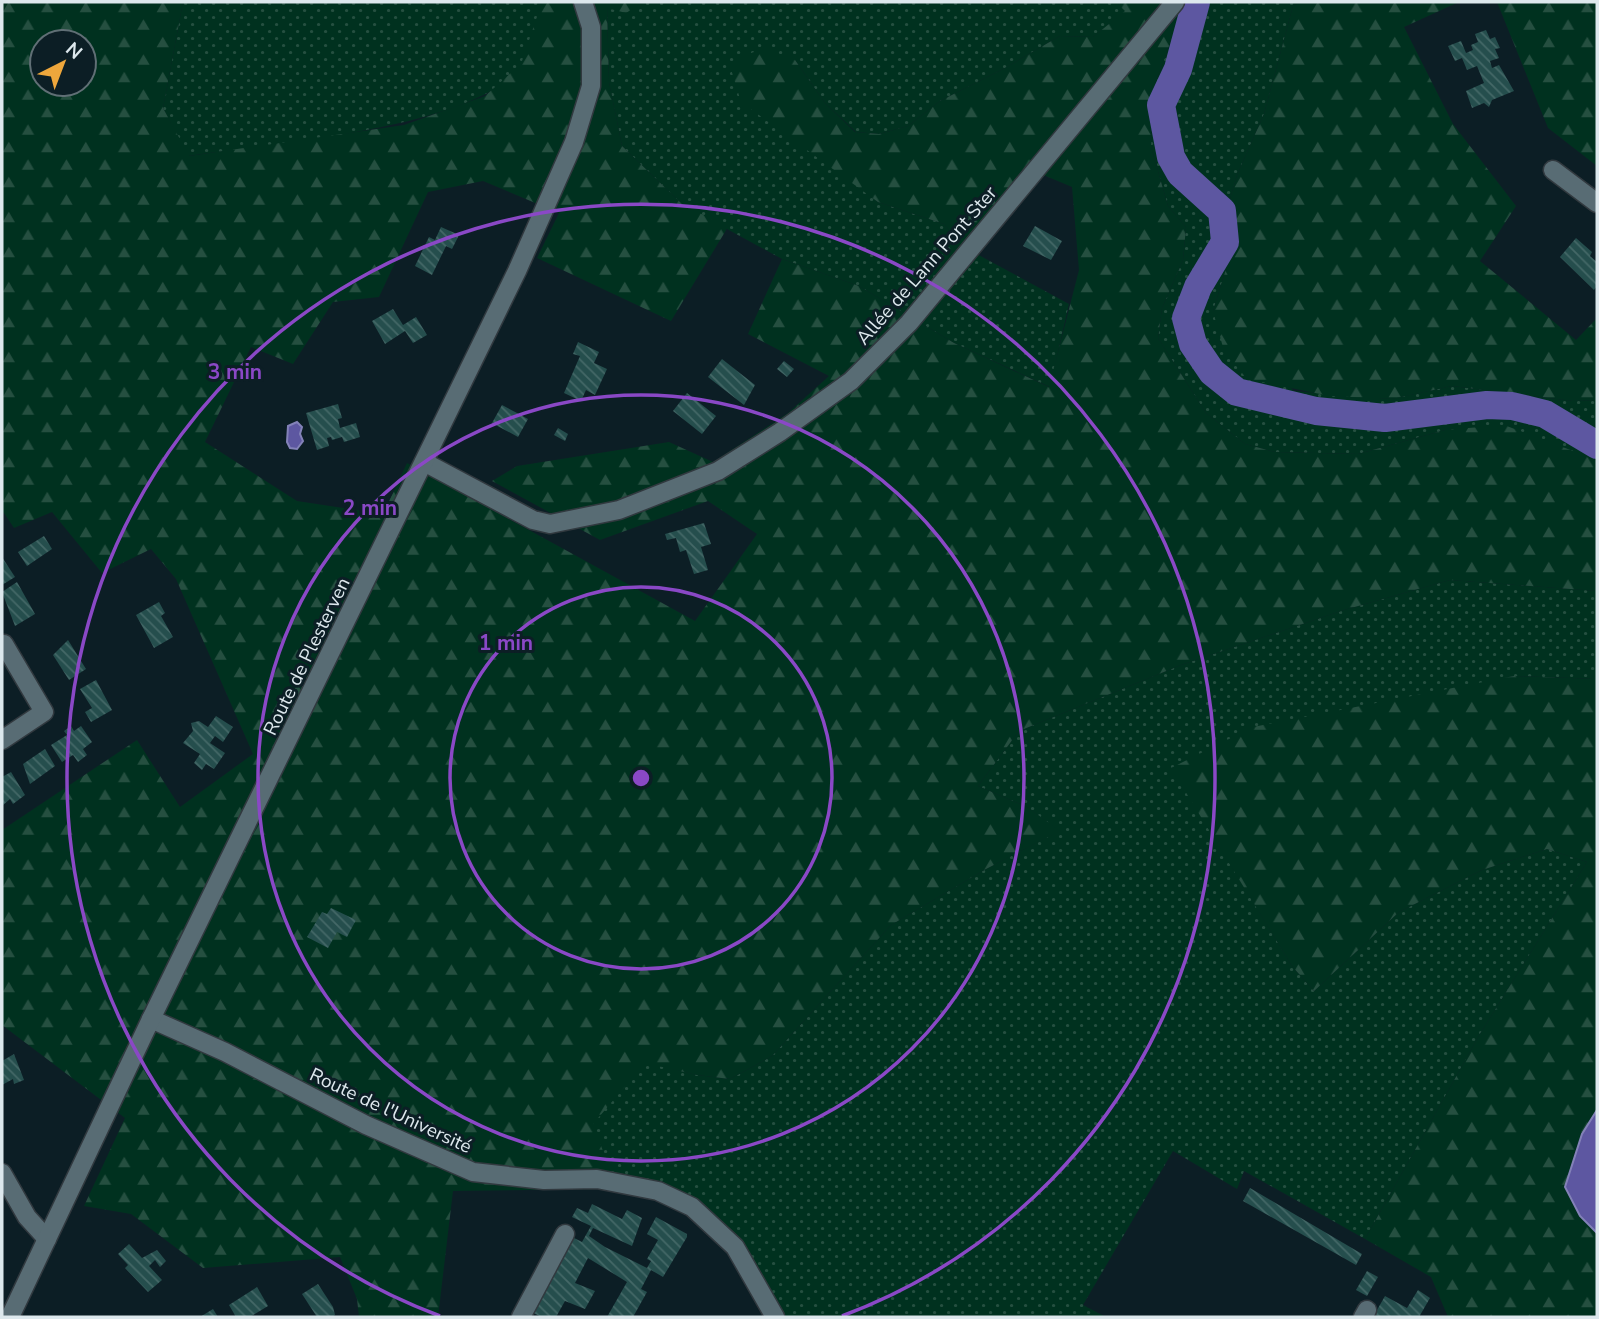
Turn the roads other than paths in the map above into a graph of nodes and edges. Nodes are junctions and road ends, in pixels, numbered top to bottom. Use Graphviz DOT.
graph roads {
  1 [pos="583,2"];
  2 [pos="1175,2"];
  3 [pos="1553,170"];
  4 [pos="1597,203"];
  5 [pos="424,462"];
  6 [pos="4,644"];
  7 [pos="2,740"];
  8 [pos="151,1019"];
  9 [pos="2,1173"];
  10 [pos="565,1234"];
  11 [pos="47,1239"];
  12 [pos="10,1317"];
  13 [pos="521,1317"];
  14 [pos="775,1317"];
  1 -- 5 [label="street, Route de Plesterven"];
  2 -- 5 [label="street, Allée de Lann Pont Ster"];
  3 -- 4 [label="street"];
  5 -- 8 [label="street, Route de Plesterven"];
  6 -- 7 [label="street"];
  8 -- 11 [label="street, Route de Plesterven"];
  8 -- 14 [label="street, Route de l'Université"];
  9 -- 11 [label="street"];
  10 -- 13 [label="street"];
  11 -- 12 [label="street, Route de Plesterven"];
}
